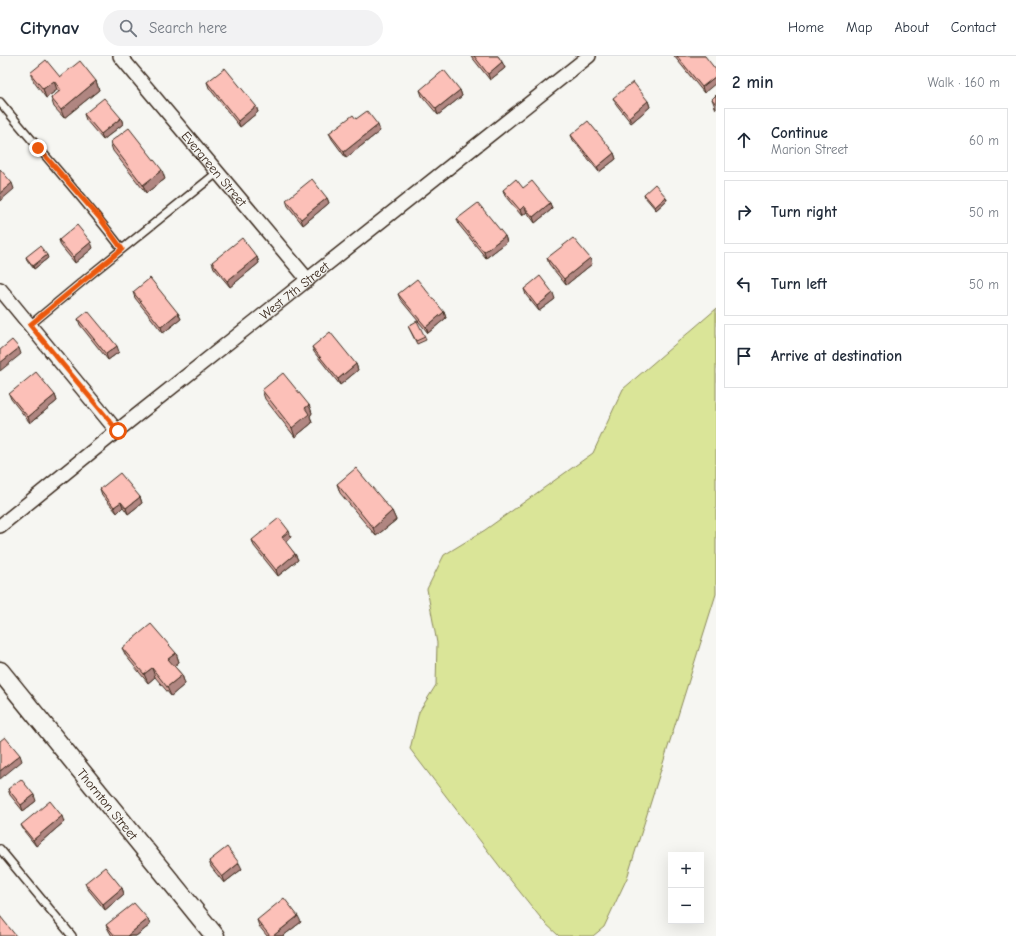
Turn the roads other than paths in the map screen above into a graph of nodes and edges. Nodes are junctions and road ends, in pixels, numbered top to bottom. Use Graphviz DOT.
graph roads {
  1 [pos="120,56"];
  2 [pos="589,56"];
  3 [pos="0,102"];
  4 [pos="218,172"];
  5 [pos="122,249"];
  6 [pos="308,280"];
  7 [pos="0,289"];
  8 [pos="30,325"];
  9 [pos="118,431"];
  10 [pos="0,526"];
  11 [pos="0,671"];
  12 [pos="0,849"];
  13 [pos="72,936"];
  14 [pos="215,936"];
  1 -- 4 [label="street, Evergreen Street"];
  2 -- 6 [label="street, West 7th Street"];
  3 -- 5 [label="lane"];
  4 -- 5 [label="lane"];
  4 -- 6 [label="street, Evergreen Street"];
  5 -- 8 [label="lane"];
  6 -- 9 [label="street, West 7th Street"];
  7 -- 8 [label="street"];
  8 -- 9 [label="street"];
  9 -- 10 [label="street, West 7th Street"];
  11 -- 14 [label="street, Thornton Street"];
  12 -- 13 [label="lane"];
}
